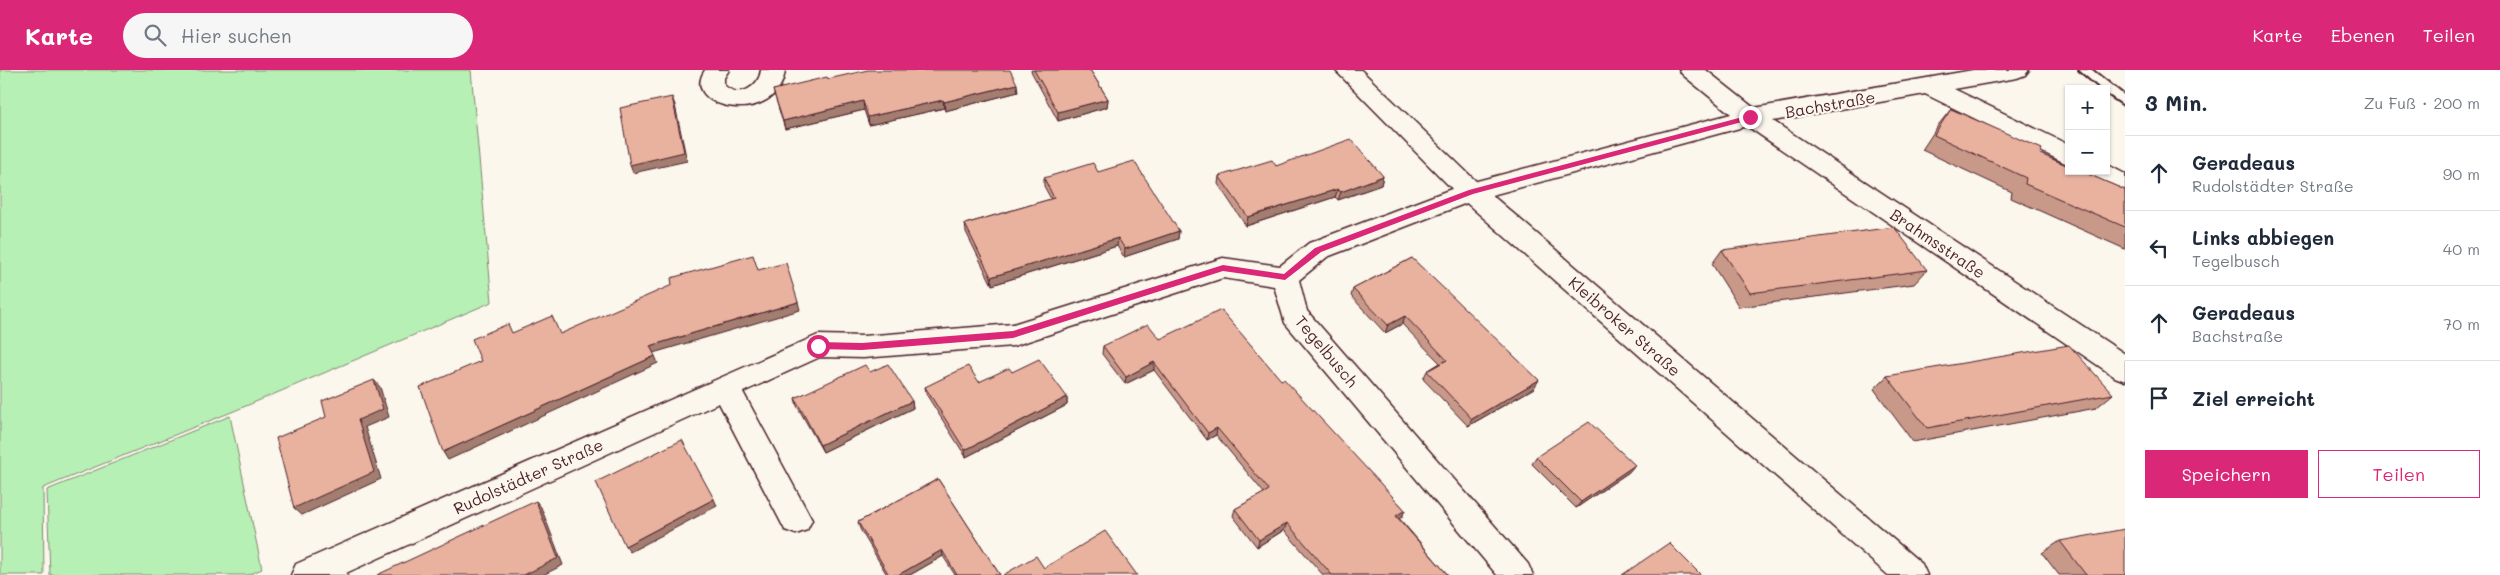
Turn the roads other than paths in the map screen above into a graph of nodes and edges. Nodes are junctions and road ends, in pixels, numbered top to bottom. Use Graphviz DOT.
graph roads {
  1 [pos="717,70"];
  2 [pos="773,70"];
  3 [pos="1347,70"];
  4 [pos="1691,70"];
  5 [pos="2017,70"];
  6 [pos="2085,70"];
  7 [pos="1930,87"];
  8 [pos="2125,102"];
  9 [pos="1750,117"];
  10 [pos="2065,154"];
  11 [pos="2106,175"];
  12 [pos="2125,185"];
  13 [pos="1471,192"];
  14 [pos="1285,277"];
  15 [pos="2125,369"];
  16 [pos="726,388"];
  17 [pos="796,520"];
  18 [pos="322,572"];
  19 [pos="1517,575"];
  20 [pos="1911,575"];
  1 -- 2 [label="street"];
  3 -- 13 [label="street, Kleibroker Straße"];
  4 -- 9 [label="street, Brahmsstraße"];
  5 -- 7 [label="street, Bachstraße"];
  6 -- 8 [label="lane"];
  7 -- 9 [label="street, Bachstraße"];
  7 -- 10 [label="street"];
  9 -- 13 [label="street, Bachstraße"];
  9 -- 15 [label="street, Brahmsstraße"];
  11 -- 12 [label="street"];
  13 -- 14 [label="street"];
  13 -- 20 [label="street, Kleibroker Straße"];
  14 -- 16 [label="street, Rudolstädter Straße"];
  14 -- 19 [label="street, Tegelbusch"];
  16 -- 17 [label="street"];
  16 -- 18 [label="street, Rudolstädter Straße"];
}
